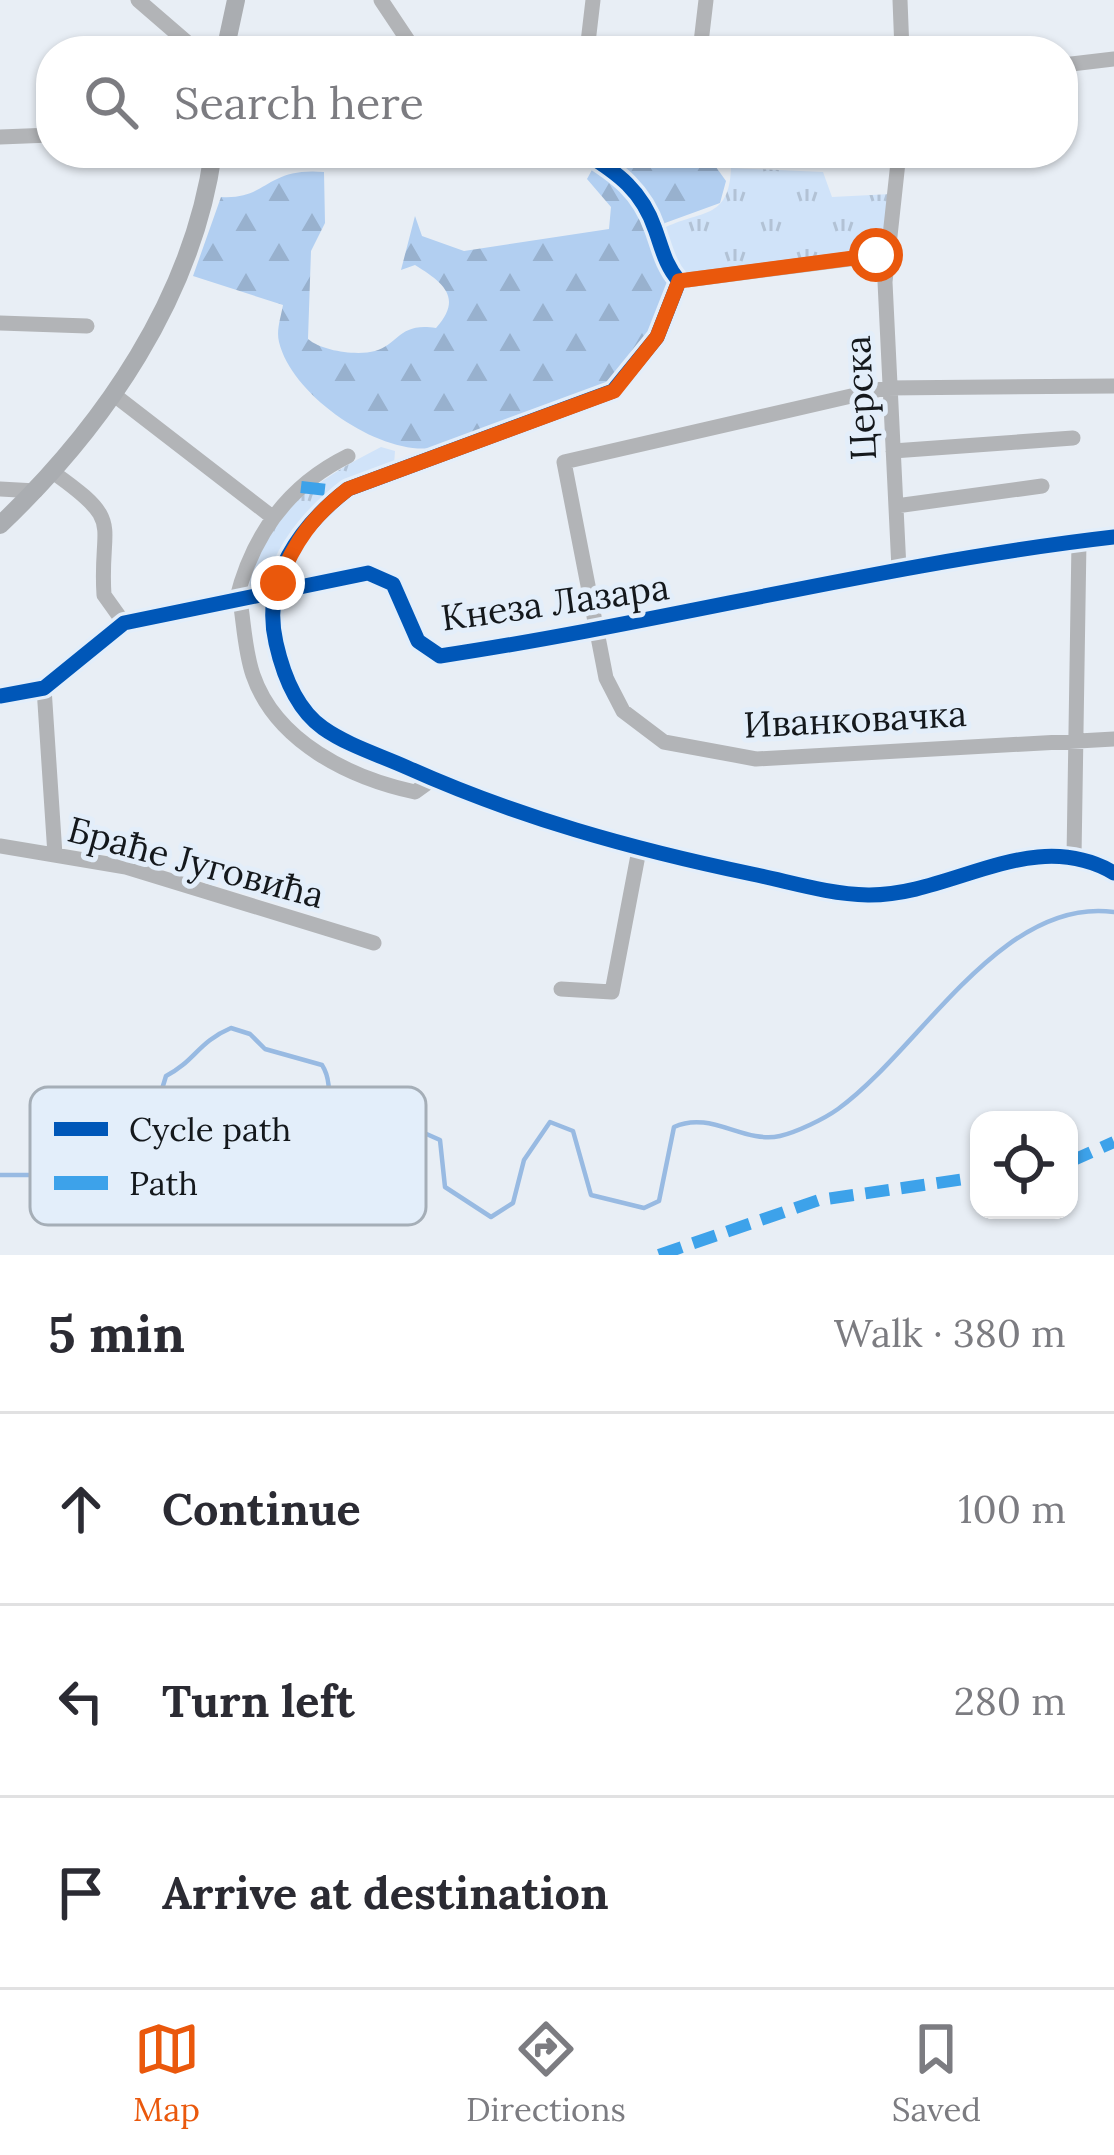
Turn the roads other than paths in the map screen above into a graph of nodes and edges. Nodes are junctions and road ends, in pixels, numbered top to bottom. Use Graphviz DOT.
graph roads {
  1 [pos="138,0"];
  2 [pos="236,0"];
  3 [pos="381,0"];
  4 [pos="593,0"];
  5 [pos="706,0"];
  6 [pos="900,0"];
  7 [pos="180,36"];
  8 [pos="228,36"];
  9 [pos="405,36"];
  10 [pos="589,36"];
  11 [pos="702,36"];
  12 [pos="901,36"];
  13 [pos="1114,59"];
  14 [pos="1078,63"];
  15 [pos="36,135"];
  16 [pos="0,136"];
  17 [pos="210,168"];
  18 [pos="609,168"];
  19 [pos="898,168"];
  20 [pos="889,254"];
  21 [pos="679,281"];
  22 [pos="0,323"];
  23 [pos="87,326"];
  24 [pos="1114,386"];
  25 [pos="886,388"];
  26 [pos="113,394"];
  27 [pos="1073,437"];
  28 [pos="893,451"];
  29 [pos="348,456"];
  30 [pos="54,473"];
  31 [pos="1042,486"];
  32 [pos="0,489"];
  33 [pos="36,490"];
  34 [pos="896,506"];
  35 [pos="271,516"];
  36 [pos="0,525"];
  37 [pos="1114,537"];
  38 [pos="1079,541"];
  39 [pos="898,569"];
  40 [pos="272,594"];
  41 [pos="238,600"];
  42 [pos="124,623"];
  43 [pos="597,632"];
  44 [pos="44,688"];
  45 [pos="0,696"];
  46 [pos="1114,739"];
  47 [pos="1075,740"];
  48 [pos="433,779"];
  49 [pos="0,846"];
  50 [pos="639,850"];
  51 [pos="56,855"];
  52 [pos="1074,856"];
  53 [pos="1114,873"];
  54 [pos="374,943"];
  55 [pos="562,989"];
  1 -- 7 [label="street"];
  2 -- 8 [label="main road"];
  3 -- 9 [label="street"];
  4 -- 10 [label="street"];
  5 -- 11 [label="street"];
  6 -- 12 [label="street"];
  13 -- 14 [label="street"];
  15 -- 16 [label="street"];
  17 -- 26 [label="main road"];
  18 -- 21 [label="street"];
  19 -- 20 [label="street, Церска"];
  20 -- 21 [label="street"];
  20 -- 25 [label="street, Церска"];
  21 -- 40 [label="street"];
  22 -- 23 [label="street"];
  24 -- 25 [label="street"];
  25 -- 28 [label="street, Церска"];
  25 -- 43 [label="street, Иванковачка"];
  26 -- 30 [label="main road"];
  26 -- 35 [label="street"];
  27 -- 28 [label="street"];
  28 -- 34 [label="street, Церска"];
  29 -- 35 [label="street"];
  30 -- 33 [label="main road"];
  30 -- 42 [label="street"];
  31 -- 34 [label="street"];
  32 -- 33 [label="street"];
  33 -- 36 [label="main road"];
  34 -- 39 [label="street, Церска"];
  35 -- 41 [label="street"];
  37 -- 38 [label="street, Кнеза Лазара"];
  38 -- 39 [label="street, Кнеза Лазара"];
  38 -- 47 [label="street"];
  39 -- 43 [label="street, Кнеза Лазара"];
  40 -- 41 [label="street, Кнеза Лазара"];
  40 -- 43 [label="street, Кнеза Лазара"];
  40 -- 48 [label="street"];
  41 -- 42 [label="street, Кнеза Лазара"];
  41 -- 48 [label="street"];
  42 -- 44 [label="street, Кнеза Лазара"];
  43 -- 47 [label="street, Иванковачка"];
  44 -- 45 [label="street, Кнеза Лазара"];
  44 -- 51 [label="street"];
  46 -- 47 [label="street, Иванковачка"];
  47 -- 52 [label="street"];
  48 -- 50 [label="street"];
  49 -- 51 [label="street, Браће Југовића"];
  50 -- 52 [label="street"];
  50 -- 55 [label="street"];
  51 -- 54 [label="street, Браће Југовића"];
  52 -- 53 [label="street"];
}
